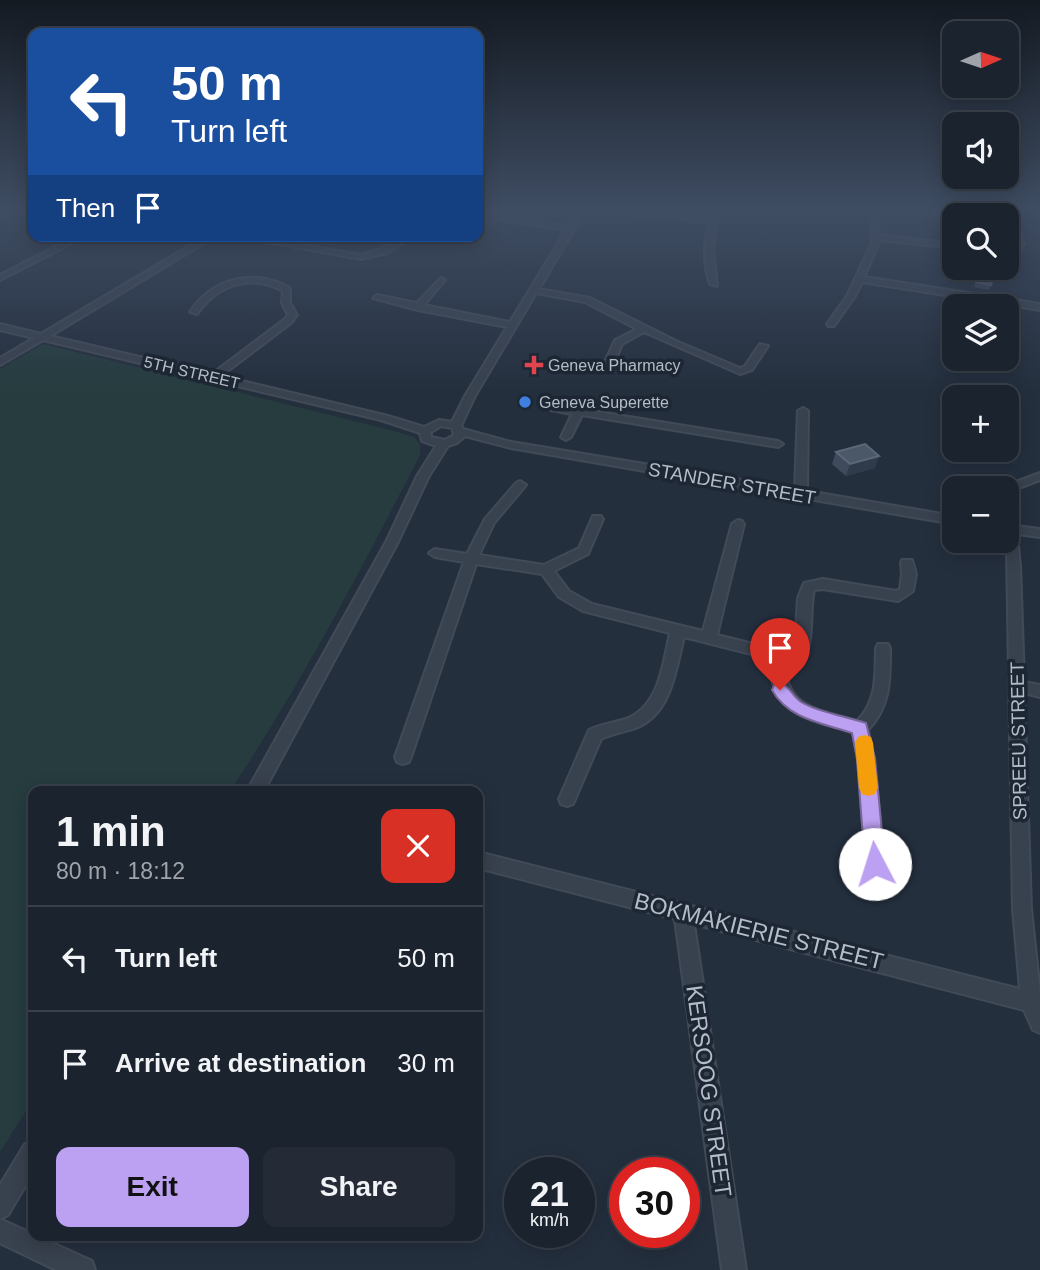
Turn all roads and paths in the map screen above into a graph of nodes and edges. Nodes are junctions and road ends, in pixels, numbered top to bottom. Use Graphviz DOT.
graph roads {
  1 [pos="154,270"];
  2 [pos="545,270"];
  3 [pos="710,270"];
  4 [pos="864,270"];
  5 [pos="860,279"];
  6 [pos="441,280"];
  7 [pos="713,284"];
  8 [pos="533,290"];
  9 [pos="943,294"];
  10 [pos="377,298"];
  11 [pos="1019,306"];
  12 [pos="418,307"];
  13 [pos="1040,307"];
  14 [pos="194,312"];
  15 [pos="831,324"];
  16 [pos="512,325"];
  17 [pos="0,327"];
  18 [pos="643,329"];
  19 [pos="42,337"];
  20 [pos="763,346"];
  21 [pos="0,362"];
  22 [pos="609,364"];
  23 [pos="214,377"];
  24 [pos="555,408"];
  25 [pos="803,411"];
  26 [pos="578,412"];
  27 [pos="429,433"];
  28 [pos="452,433"];
  29 [pos="566,437"];
  30 [pos="778,444"];
  31 [pos="423,476"];
  32 [pos="1040,477"];
  33 [pos="1019,484"];
  34 [pos="520,485"];
  35 [pos="801,495"];
  36 [pos="942,518"];
  37 [pos="597,519"];
  38 [pos="738,524"];
  39 [pos="1019,530"];
  40 [pos="1040,533"];
  41 [pos="435,552"];
  42 [pos="1010,553"];
  43 [pos="472,557"];
  44 [pos="907,563"];
  45 [pos="546,570"];
  46 [pos="678,631"];
  47 [pos="709,637"];
  48 [pos="883,648"];
  49 [pos="778,655"];
  50 [pos="1017,686"];
  51 [pos="1040,691"];
  52 [pos="860,728"];
  53 [pos="403,757"];
  54 [pos="258,786"];
  55 [pos="566,799"];
  56 [pos="483,861"];
  57 [pos="875,864"];
  58 [pos="683,912"];
  59 [pos="1035,1003"];
  60 [pos="1040,1023"];
  61 [pos="28,1161"];
  62 [pos="0,1207"];
  63 [pos="0,1231"];
  64 [pos="83,1270"];
  65 [pos="734,1270"];
  1 -- 19 [label="street"];
  2 -- 8 [label="street"];
  3 -- 7 [label="street"];
  4 -- 5 [label="street"];
  5 -- 9 [label="street"];
  5 -- 15 [label="street"];
  6 -- 12 [label="street"];
  8 -- 16 [label="street"];
  8 -- 18 [label="street"];
  10 -- 12 [label="street"];
  11 -- 13 [label="street"];
  12 -- 16 [label="street"];
  14 -- 23 [label="street"];
  16 -- 28 [label="street"];
  17 -- 19 [label="street, 5TH STREET"];
  18 -- 20 [label="street"];
  18 -- 22 [label="street"];
  19 -- 21 [label="street"];
  19 -- 23 [label="street, 5TH STREET"];
  23 -- 27 [label="street, 5TH STREET"];
  24 -- 26 [label="street"];
  25 -- 35 [label="street"];
  26 -- 29 [label="street"];
  26 -- 30 [label="street"];
  27 -- 28 [label="street"];
  27 -- 28 [label="street"];
  27 -- 31 [label="street"];
  28 -- 31 [label="street"];
  28 -- 35 [label="street, STANDER STREET"];
  31 -- 54 [label="street"];
  32 -- 33 [label="street, SPREEU STREET"];
  34 -- 43 [label="street"];
  35 -- 36 [label="street, STANDER STREET"];
  37 -- 45 [label="street"];
  38 -- 47 [label="street"];
  39 -- 40 [label="street"];
  41 -- 43 [label="street"];
  42 -- 50 [label="street, SPREEU STREET"];
  43 -- 45 [label="street"];
  43 -- 53 [label="street"];
  44 -- 49 [label="street"];
  45 -- 46 [label="street"];
  46 -- 47 [label="street"];
  46 -- 55 [label="street"];
  47 -- 49 [label="street"];
  48 -- 52 [label="street"];
  49 -- 52 [label="street"];
  50 -- 51 [label="street"];
  50 -- 59 [label="street, SPREEU STREET"];
  52 -- 57 [label="street"];
  56 -- 58 [label="street, BOKMAKIERIE STREET"];
  58 -- 59 [label="street, BOKMAKIERIE STREET"];
  58 -- 65 [label="street, KERSOOG STREET"];
  59 -- 60 [label="street, SPREEU STREET"];
  61 -- 62 [label="street"];
  63 -- 64 [label="street"];
}
